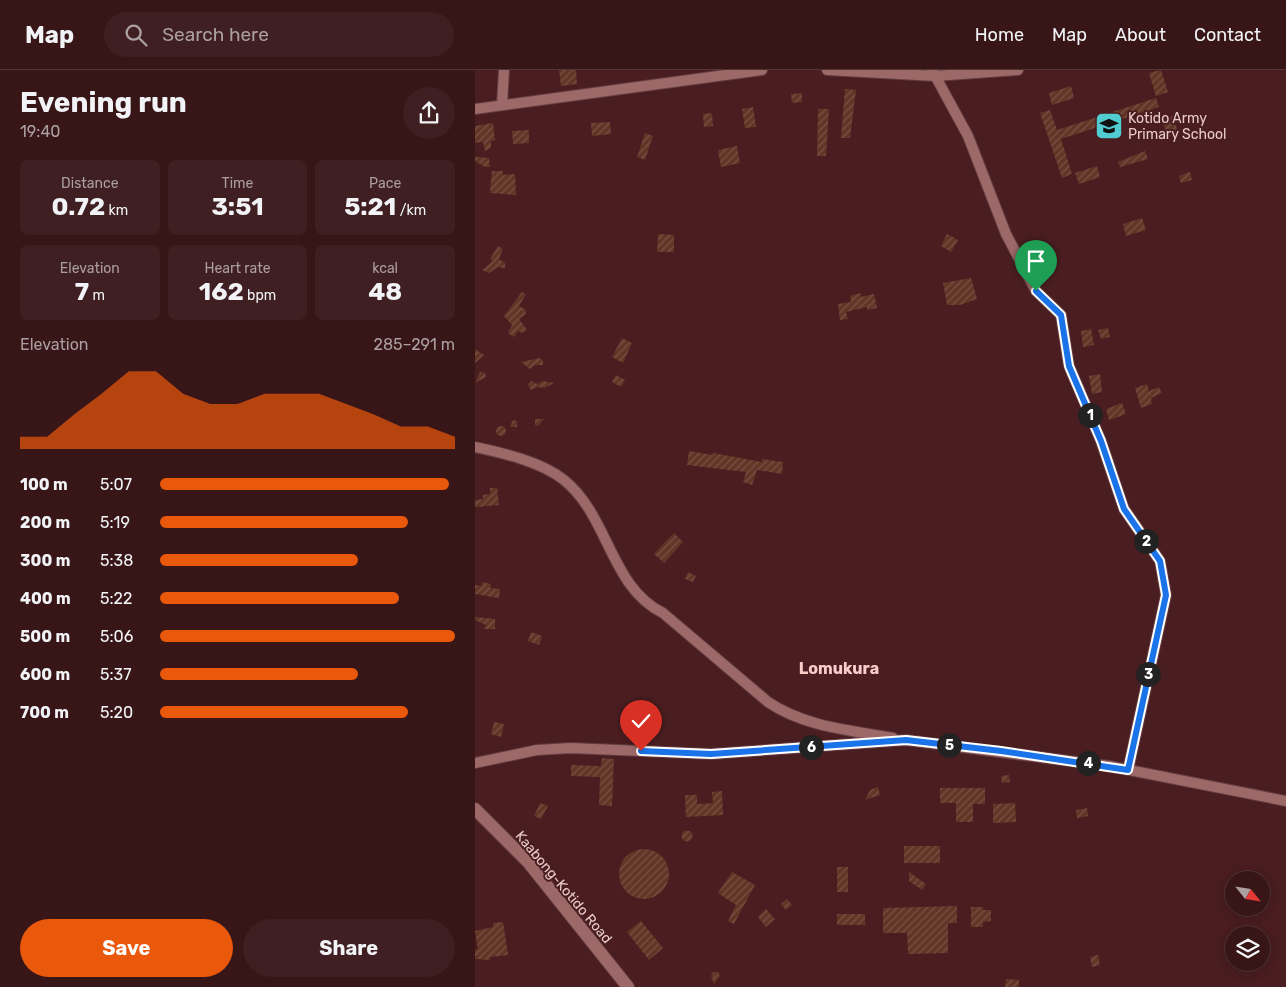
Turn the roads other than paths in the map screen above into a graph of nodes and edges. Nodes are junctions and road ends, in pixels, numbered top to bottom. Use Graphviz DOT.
graph roads {
  1 [pos="505,70"];
  2 [pos="762,70"];
  3 [pos="827,70"];
  4 [pos="1018,70"];
  5 [pos="933,73"];
  6 [pos="503,105"];
  7 [pos="475,109"];
  8 [pos="475,447"];
  9 [pos="906,740"];
  10 [pos="475,763"];
  11 [pos="1128,770"];
  12 [pos="1286,801"];
  13 [pos="475,809"];
  14 [pos="628,987"];
  1 -- 6 [label="street"];
  2 -- 6 [label="street"];
  3 -- 5 [label="street"];
  4 -- 5 [label="street"];
  5 -- 11 [label="street"];
  6 -- 7 [label="street"];
  8 -- 9 [label="street"];
  9 -- 10 [label="street"];
  9 -- 11 [label="street"];
  11 -- 12 [label="street"];
  13 -- 14 [label="street, Kaabong-Kotido Road"];
}
